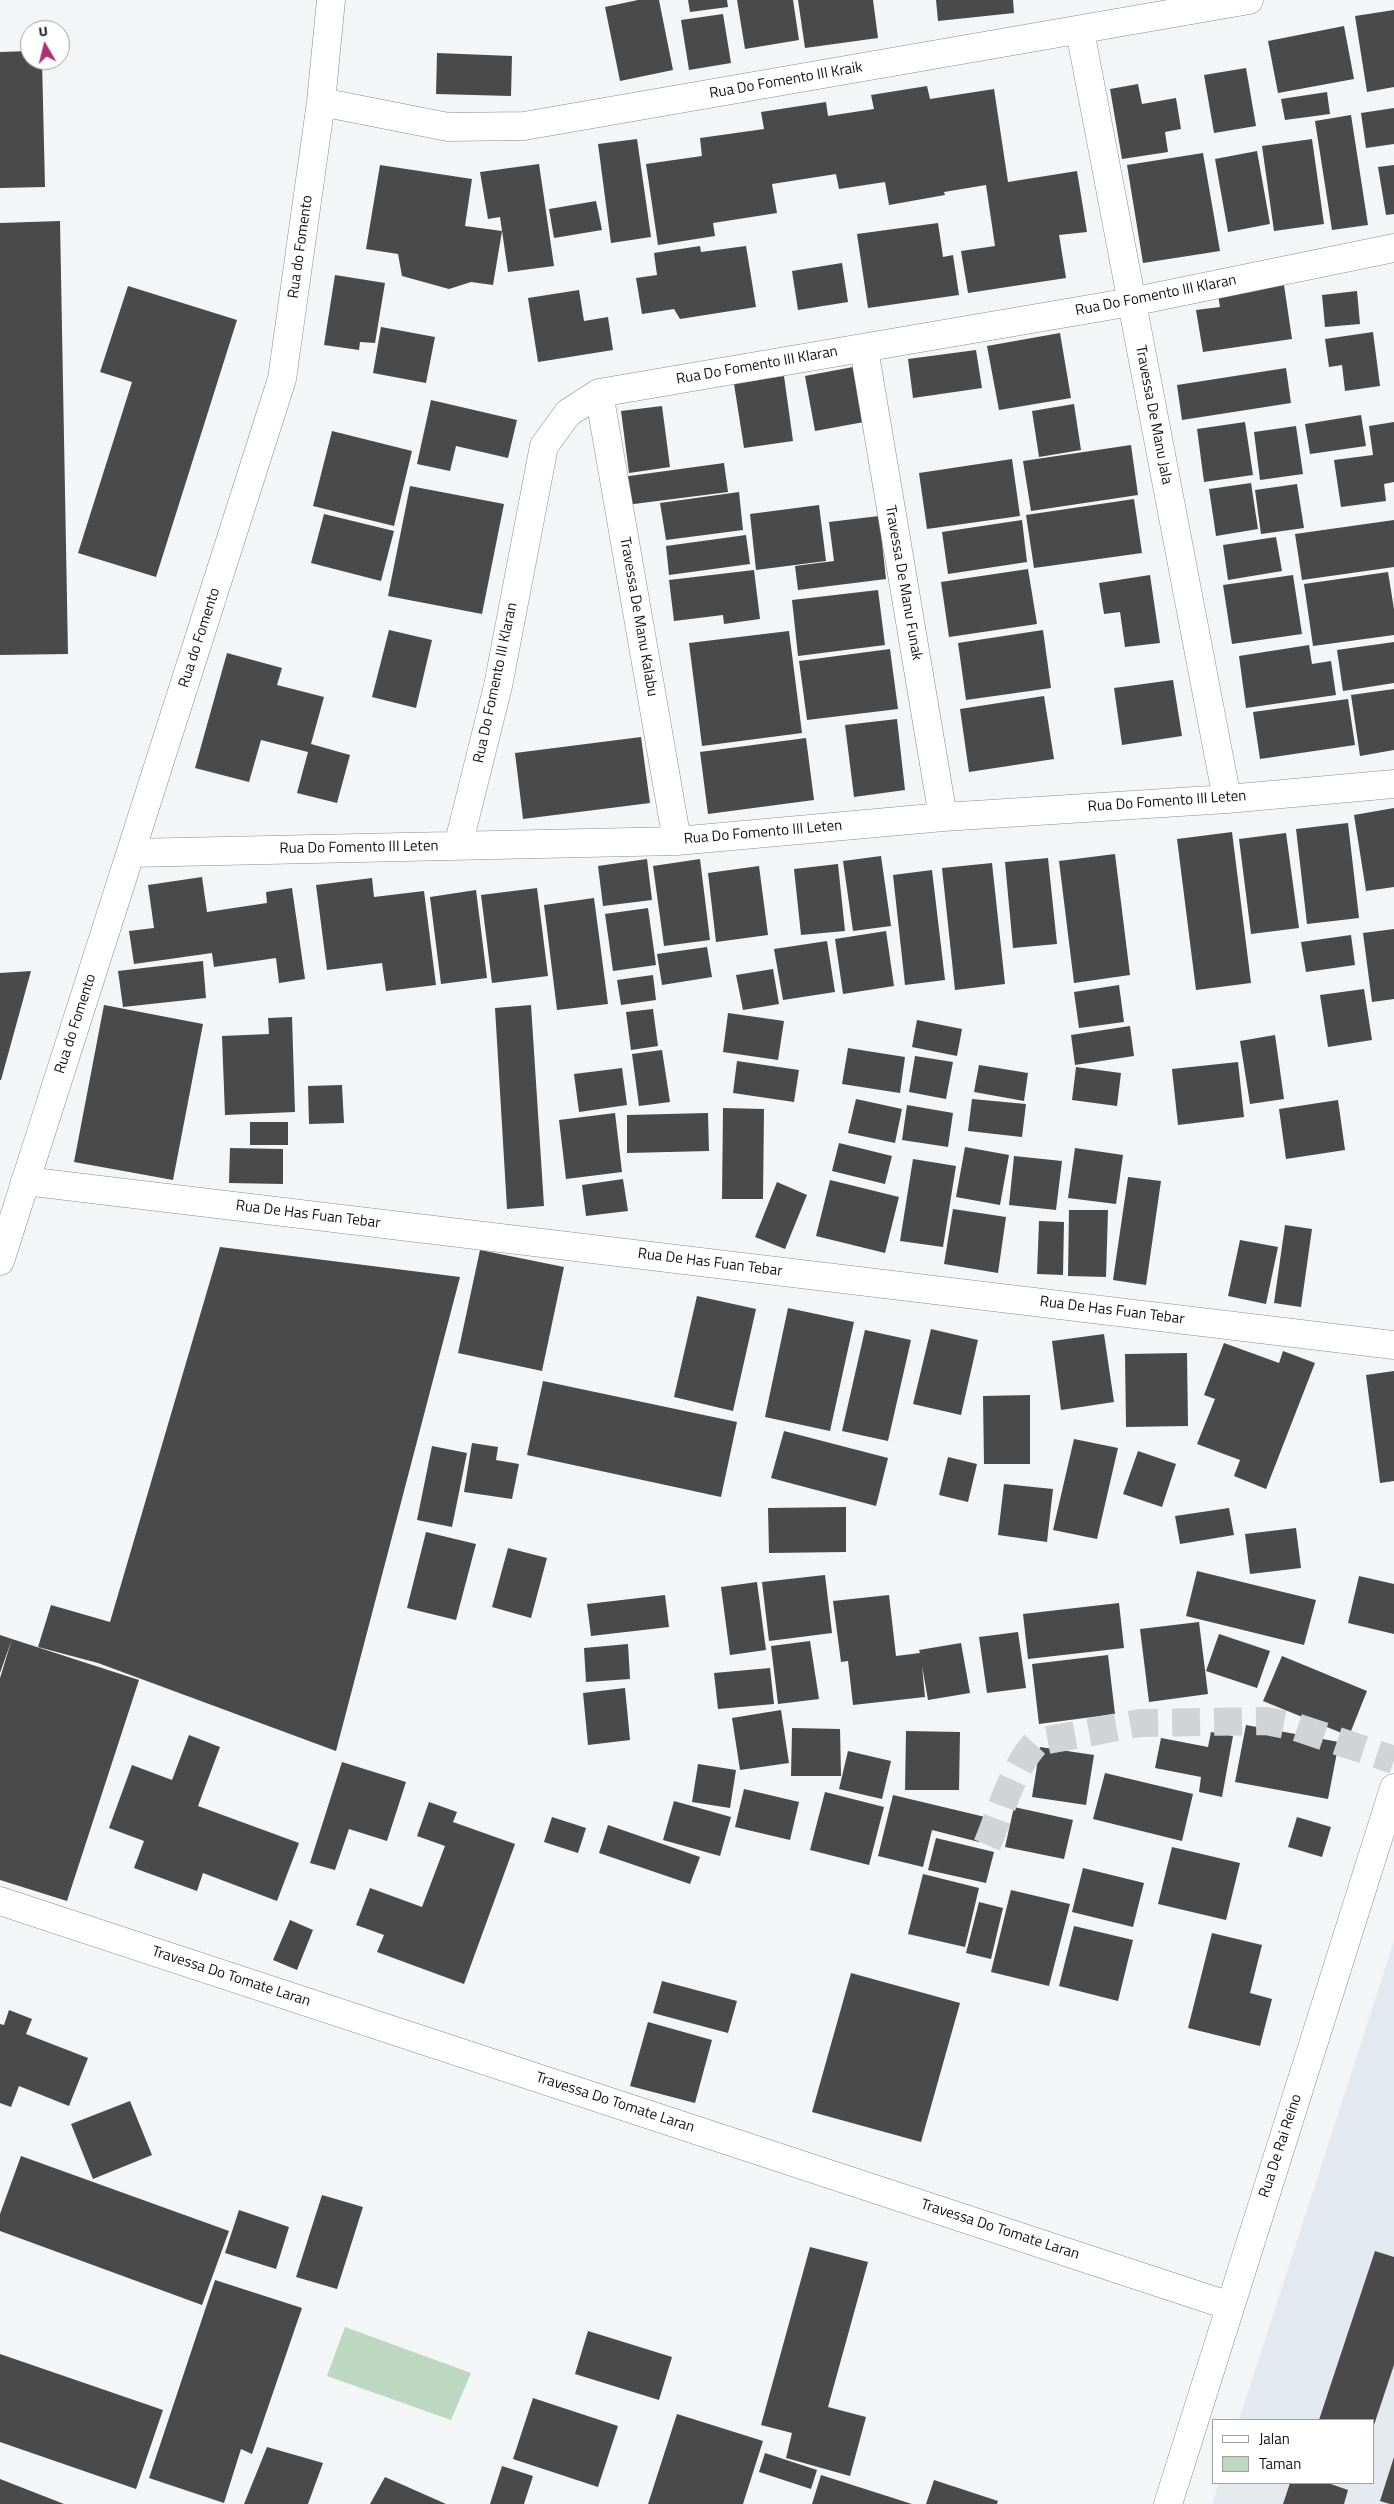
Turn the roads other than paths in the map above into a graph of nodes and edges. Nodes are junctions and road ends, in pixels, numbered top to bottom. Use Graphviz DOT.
graph roads {
  1 [pos="331,0"];
  2 [pos="1249,0"];
  3 [pos="1080,31"];
  4 [pos="321,102"];
  5 [pos="1394,248"];
  6 [pos="1131,302"];
  7 [pos="864,348"];
  8 [pos="599,393"];
  9 [pos="1394,784"];
  10 [pos="1226,798"];
  11 [pos="943,818"];
  12 [pos="676,840"];
  13 [pos="458,846"];
  14 [pos="131,852"];
  15 [pos="25,1181"];
  16 [pos="0,1261"];
  17 [pos="1394,1345"];
  18 [pos="1394,1788"];
  19 [pos="0,1901"];
  20 [pos="1230,2306"];
  21 [pos="1168,2504"];
  1 -- 4 [label="street, Rua do Fomento"];
  2 -- 3 [label="street, Rua Do Fomento III Kraik"];
  3 -- 4 [label="street, Rua Do Fomento III Kraik"];
  3 -- 6 [label="street, Travessa De Manu Jala"];
  4 -- 14 [label="street, Rua do Fomento"];
  5 -- 6 [label="street, Rua Do Fomento III Klaran"];
  6 -- 7 [label="street, Rua Do Fomento III Klaran"];
  6 -- 10 [label="street, Travessa De Manu Jala"];
  7 -- 8 [label="street, Rua Do Fomento III Klaran"];
  7 -- 11 [label="street, Travessa De Manu Funak"];
  8 -- 12 [label="street, Travessa De Manu Kalabu"];
  8 -- 13 [label="street, Rua Do Fomento III Klaran"];
  9 -- 10 [label="street, Rua Do Fomento III Leten"];
  10 -- 11 [label="street, Rua Do Fomento III Leten"];
  11 -- 12 [label="street, Rua Do Fomento III Leten"];
  12 -- 13 [label="street, Rua Do Fomento III Leten"];
  13 -- 14 [label="street, Rua Do Fomento III Leten"];
  14 -- 15 [label="street, Rua do Fomento"];
  15 -- 16 [label="street, Rua do Fomento"];
  15 -- 17 [label="street, Rua De Has Fuan Tebar"];
  18 -- 20 [label="street, Rua De Rai Reino"];
  19 -- 20 [label="street, Travessa Do Tomate Laran"];
  20 -- 21 [label="street, Rua De Rai Reino"];
}
